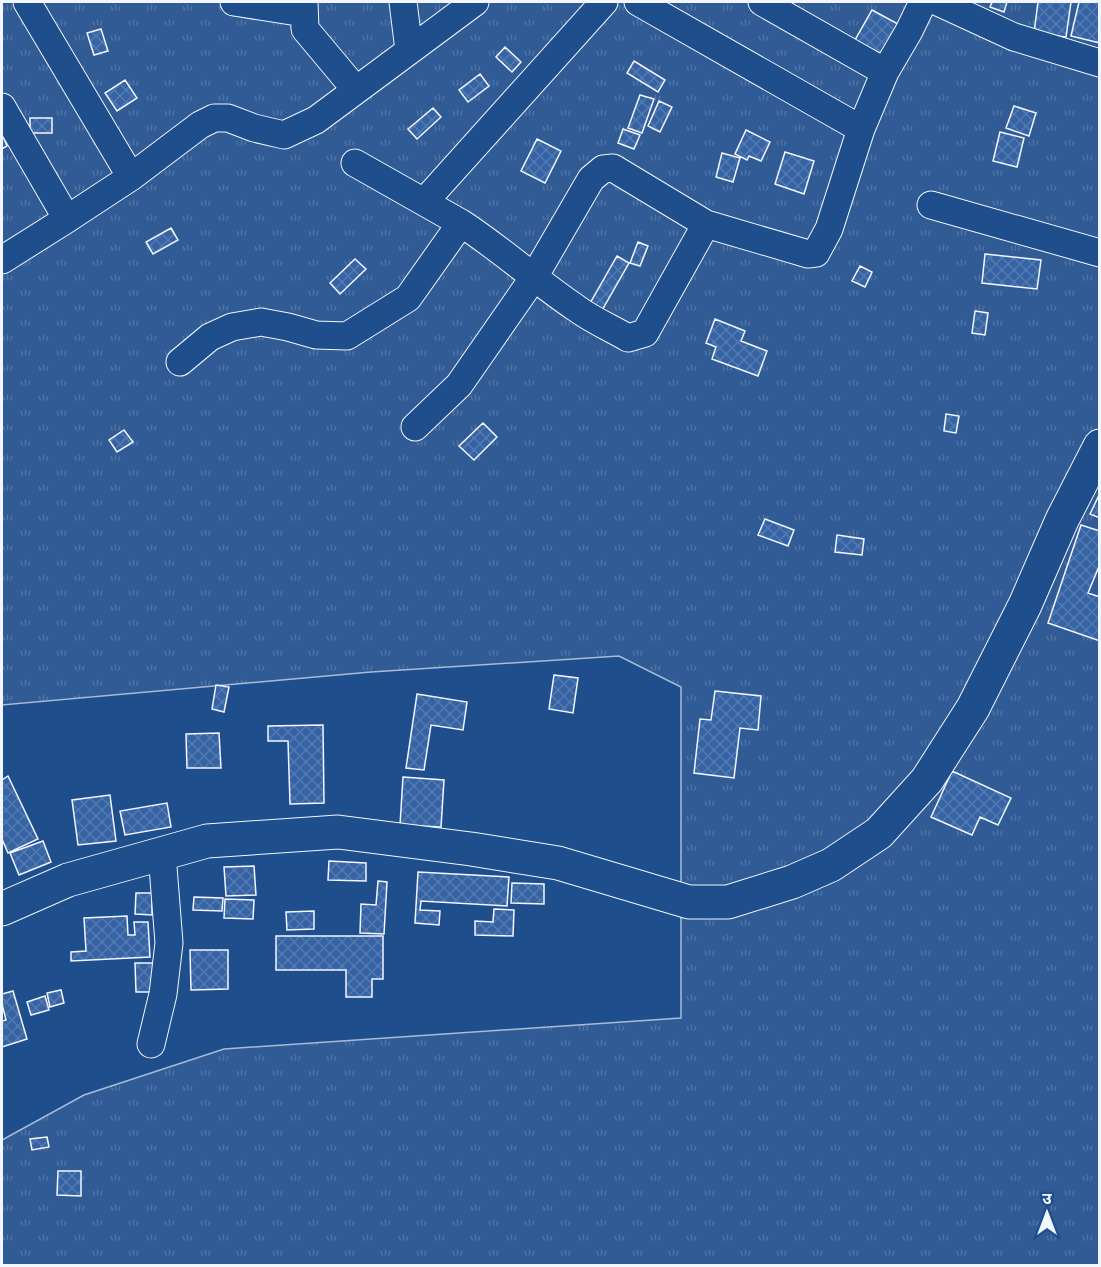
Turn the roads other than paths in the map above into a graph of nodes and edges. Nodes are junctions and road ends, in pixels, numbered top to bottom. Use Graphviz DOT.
graph roads {
  1 [pos="27,2"];
  2 [pos="234,2"];
  3 [pos="403,2"];
  4 [pos="476,2"];
  5 [pos="604,2"];
  6 [pos="638,2"];
  7 [pos="762,2"];
  8 [pos="922,2"];
  9 [pos="938,2"];
  10 [pos="304,7"];
  11 [pos="409,50"];
  12 [pos="1100,63"];
  13 [pos="885,72"];
  14 [pos="356,90"];
  15 [pos="2,107"];
  16 [pos="861,129"];
  17 [pos="355,163"];
  18 [pos="131,177"];
  19 [pos="425,201"];
  20 [pos="931,205"];
  21 [pos="68,219"];
  22 [pos="461,223"];
  23 [pos="706,224"];
  24 [pos="1100,253"];
  25 [pos="2,260"];
  26 [pos="534,277"];
  27 [pos="180,362"];
  28 [pos="415,427"];
  29 [pos="1100,446"];
  30 [pos="162,854"];
  31 [pos="2,909"];
  32 [pos="151,1044"];
  1 -- 18 [label="street"];
  2 -- 10 [label="street"];
  3 -- 11 [label="street"];
  4 -- 11 [label="street"];
  5 -- 19 [label="street"];
  6 -- 16 [label="street"];
  7 -- 13 [label="street"];
  8 -- 13 [label="street"];
  9 -- 12 [label="street"];
  10 -- 14 [label="street"];
  11 -- 14 [label="street"];
  13 -- 16 [label="street"];
  14 -- 18 [label="street"];
  15 -- 21 [label="street"];
  16 -- 23 [label="street"];
  17 -- 19 [label="street"];
  18 -- 21 [label="street"];
  19 -- 22 [label="street"];
  20 -- 24 [label="street"];
  21 -- 25 [label="street"];
  22 -- 26 [label="street"];
  22 -- 27 [label="street"];
  23 -- 26 [label="street"];
  23 -- 26 [label="street"];
  26 -- 28 [label="street"];
  29 -- 30 [label="main road"];
  30 -- 31 [label="main road"];
  30 -- 32 [label="street"];
}
